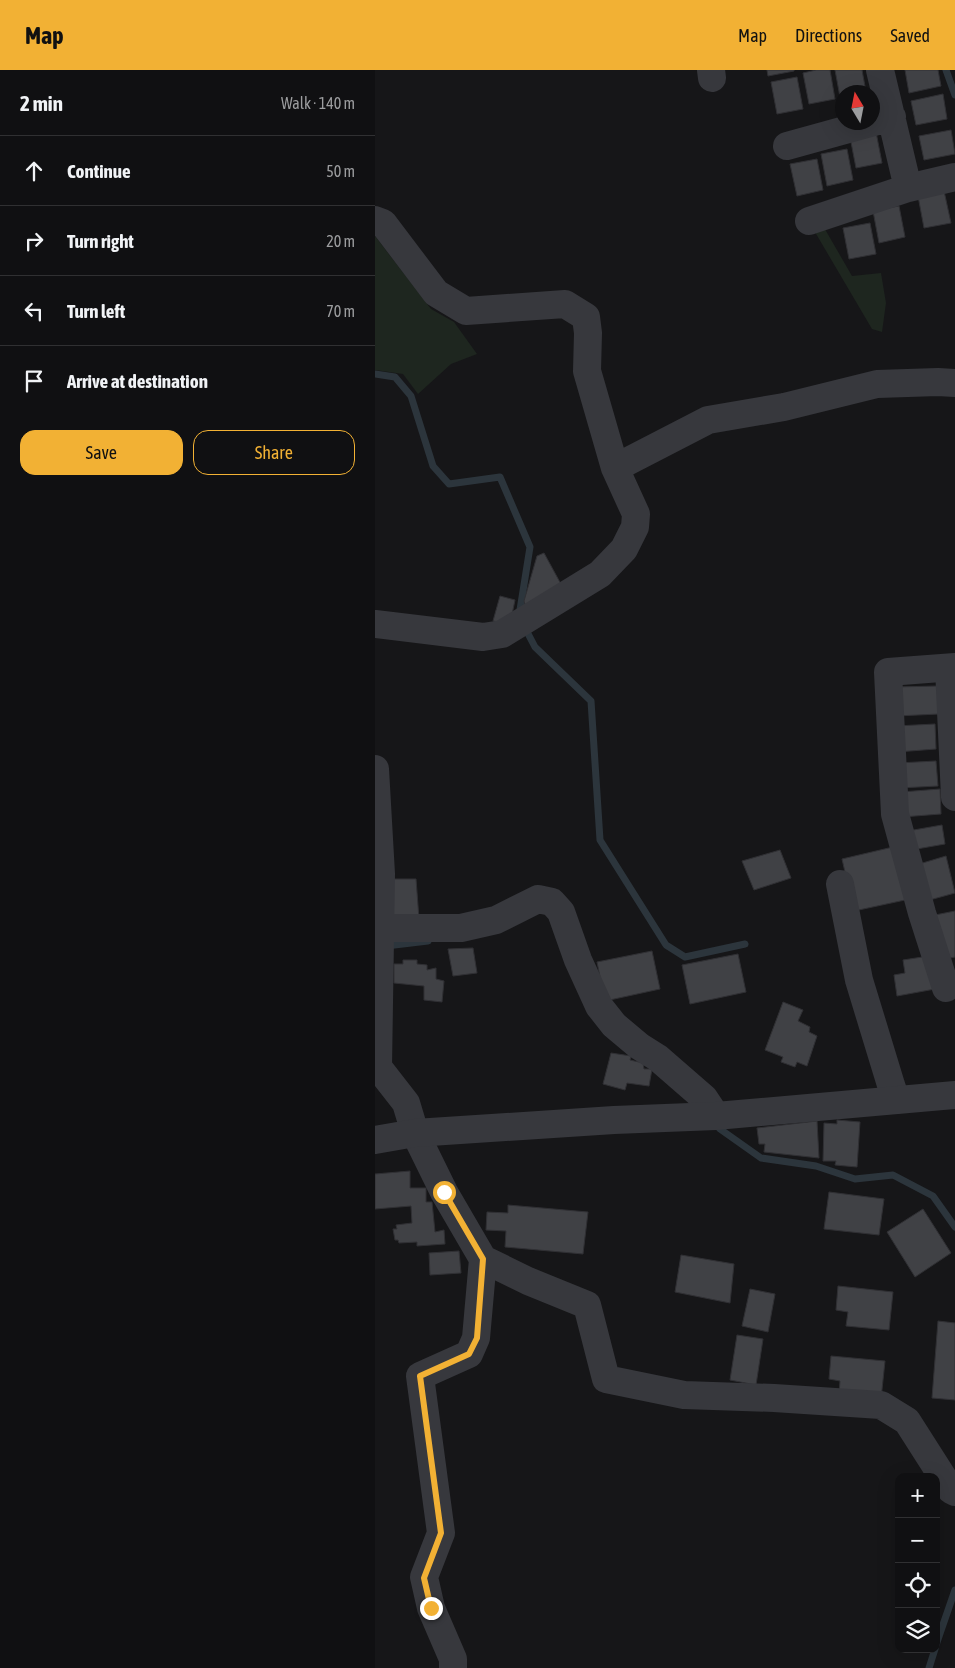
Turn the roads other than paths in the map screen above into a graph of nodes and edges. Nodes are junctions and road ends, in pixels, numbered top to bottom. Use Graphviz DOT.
graph roads {
  1 [pos="880,70"];
  2 [pos="891,118"];
  3 [pos="787,146"];
  4 [pos="955,177"];
  5 [pos="908,188"];
  6 [pos="375,220"];
  7 [pos="809,221"];
  8 [pos="955,384"];
  9 [pos="615,468"];
  10 [pos="375,624"];
  11 [pos="952,668"];
  12 [pos="375,769"];
  13 [pos="955,796"];
  14 [pos="839,884"];
  15 [pos="379,928"];
  16 [pos="946,988"];
  17 [pos="377,1066"];
  18 [pos="955,1096"];
  19 [pos="896,1100"];
  20 [pos="716,1116"];
  21 [pos="415,1133"];
  22 [pos="375,1140"];
  23 [pos="483,1259"];
  24 [pos="955,1492"];
  25 [pos="453,1668"];
  1 -- 2 [label="street"];
  2 -- 3 [label="street"];
  2 -- 5 [label="street"];
  4 -- 5 [label="street"];
  5 -- 7 [label="street"];
  6 -- 9 [label="street"];
  8 -- 9 [label="street"];
  9 -- 10 [label="street"];
  11 -- 13 [label="street"];
  11 -- 16 [label="street"];
  12 -- 15 [label="street"];
  14 -- 19 [label="street"];
  15 -- 17 [label="street"];
  15 -- 20 [label="street"];
  17 -- 21 [label="street"];
  18 -- 19 [label="street"];
  19 -- 20 [label="street"];
  20 -- 21 [label="street"];
  21 -- 22 [label="street"];
  21 -- 23 [label="street"];
  23 -- 24 [label="street"];
  23 -- 25 [label="street"];
}
